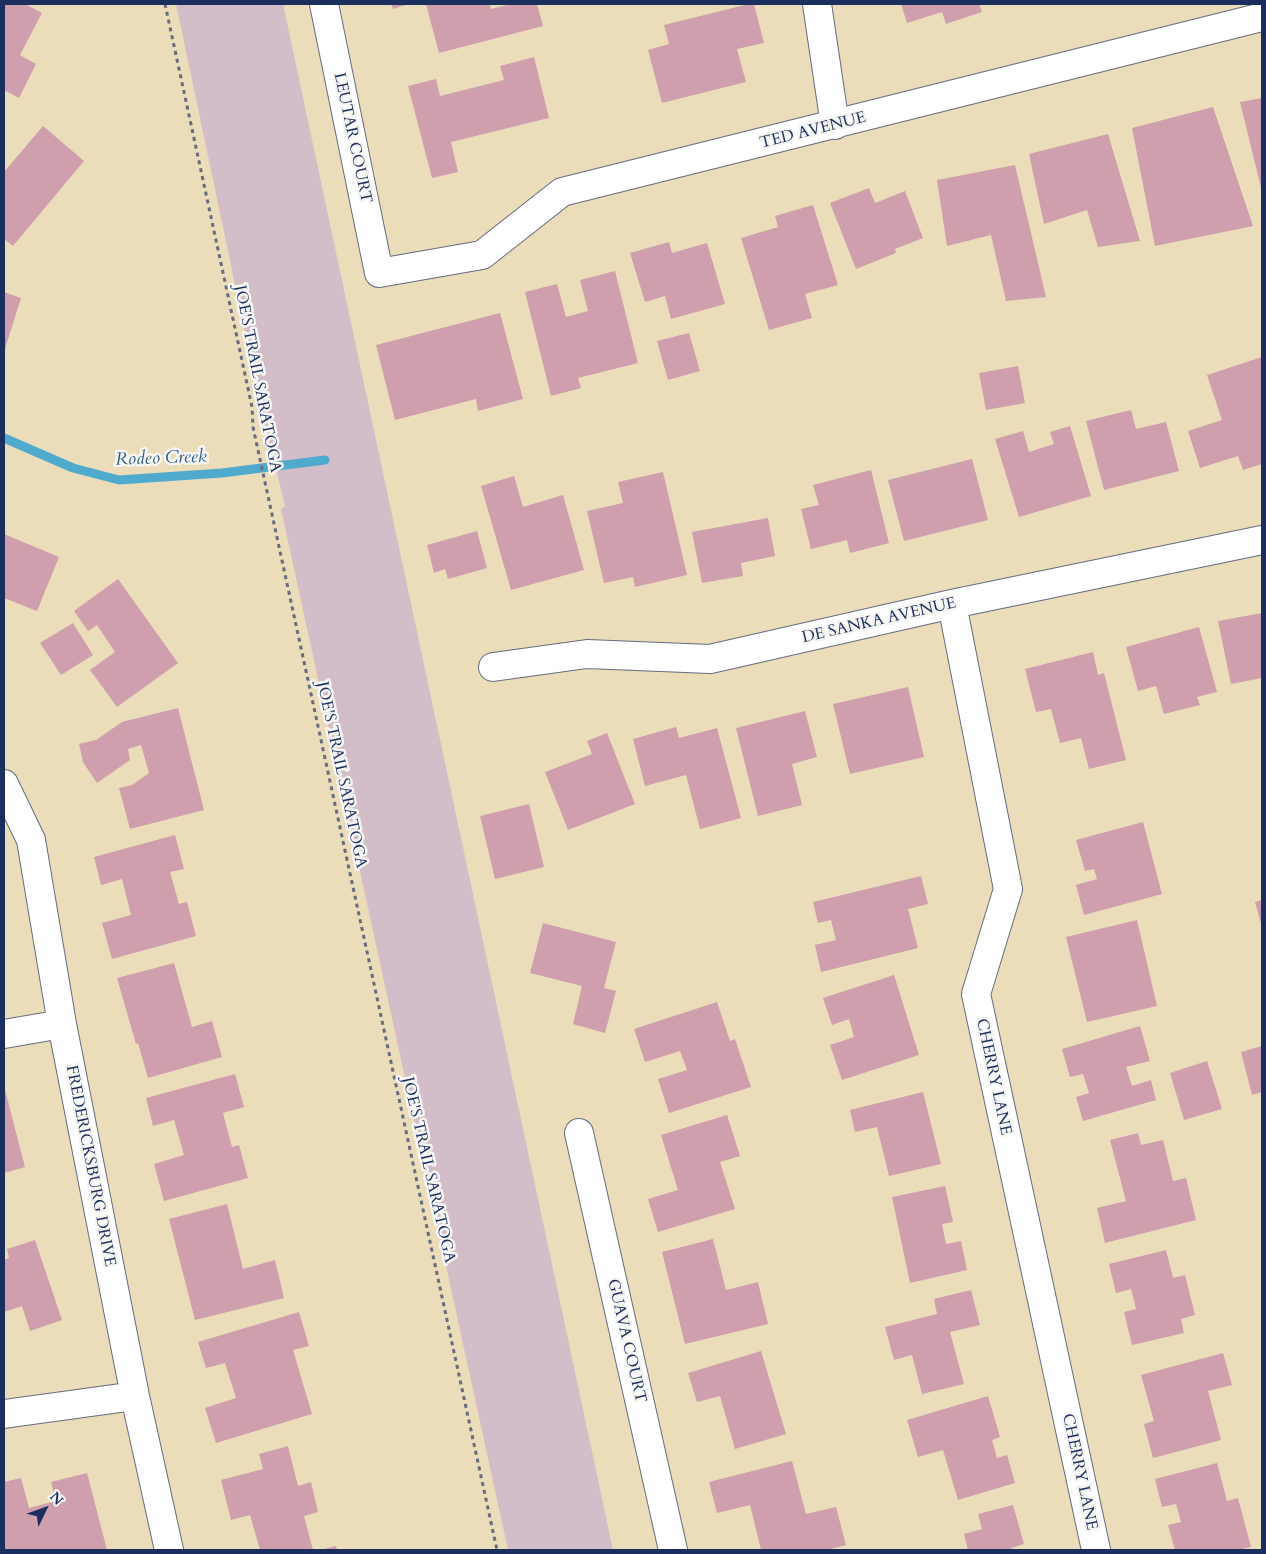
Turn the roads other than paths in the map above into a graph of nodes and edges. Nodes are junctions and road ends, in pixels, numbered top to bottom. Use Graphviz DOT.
graph roads {
  1 [pos="324,4"];
  2 [pos="818,4"];
  3 [pos="1262,17"];
  4 [pos="836,125"];
  5 [pos="379,273"];
  6 [pos="1262,540"];
  7 [pos="952,604"];
  8 [pos="493,667"];
  9 [pos="4,784"];
  10 [pos="62,1024"];
  11 [pos="4,1034"];
  12 [pos="579,1133"];
  13 [pos="135,1396"];
  14 [pos="4,1414"];
  15 [pos="169,1550"];
  16 [pos="673,1550"];
  17 [pos="1096,1550"];
  1 -- 5 [label="street, LEUTAR COURT"];
  2 -- 4 [label="street"];
  3 -- 4 [label="street, TED AVENUE"];
  4 -- 5 [label="street, TED AVENUE"];
  6 -- 7 [label="street, DE SANKA AVENUE"];
  7 -- 8 [label="street, DE SANKA AVENUE"];
  7 -- 17 [label="street, CHERRY LANE"];
  9 -- 10 [label="street, FREDERICKSBURG DRIVE"];
  10 -- 11 [label="street"];
  10 -- 13 [label="street, FREDERICKSBURG DRIVE"];
  12 -- 16 [label="street, GUAVA COURT"];
  13 -- 14 [label="street"];
  13 -- 15 [label="street, FREDERICKSBURG DRIVE"];
}
